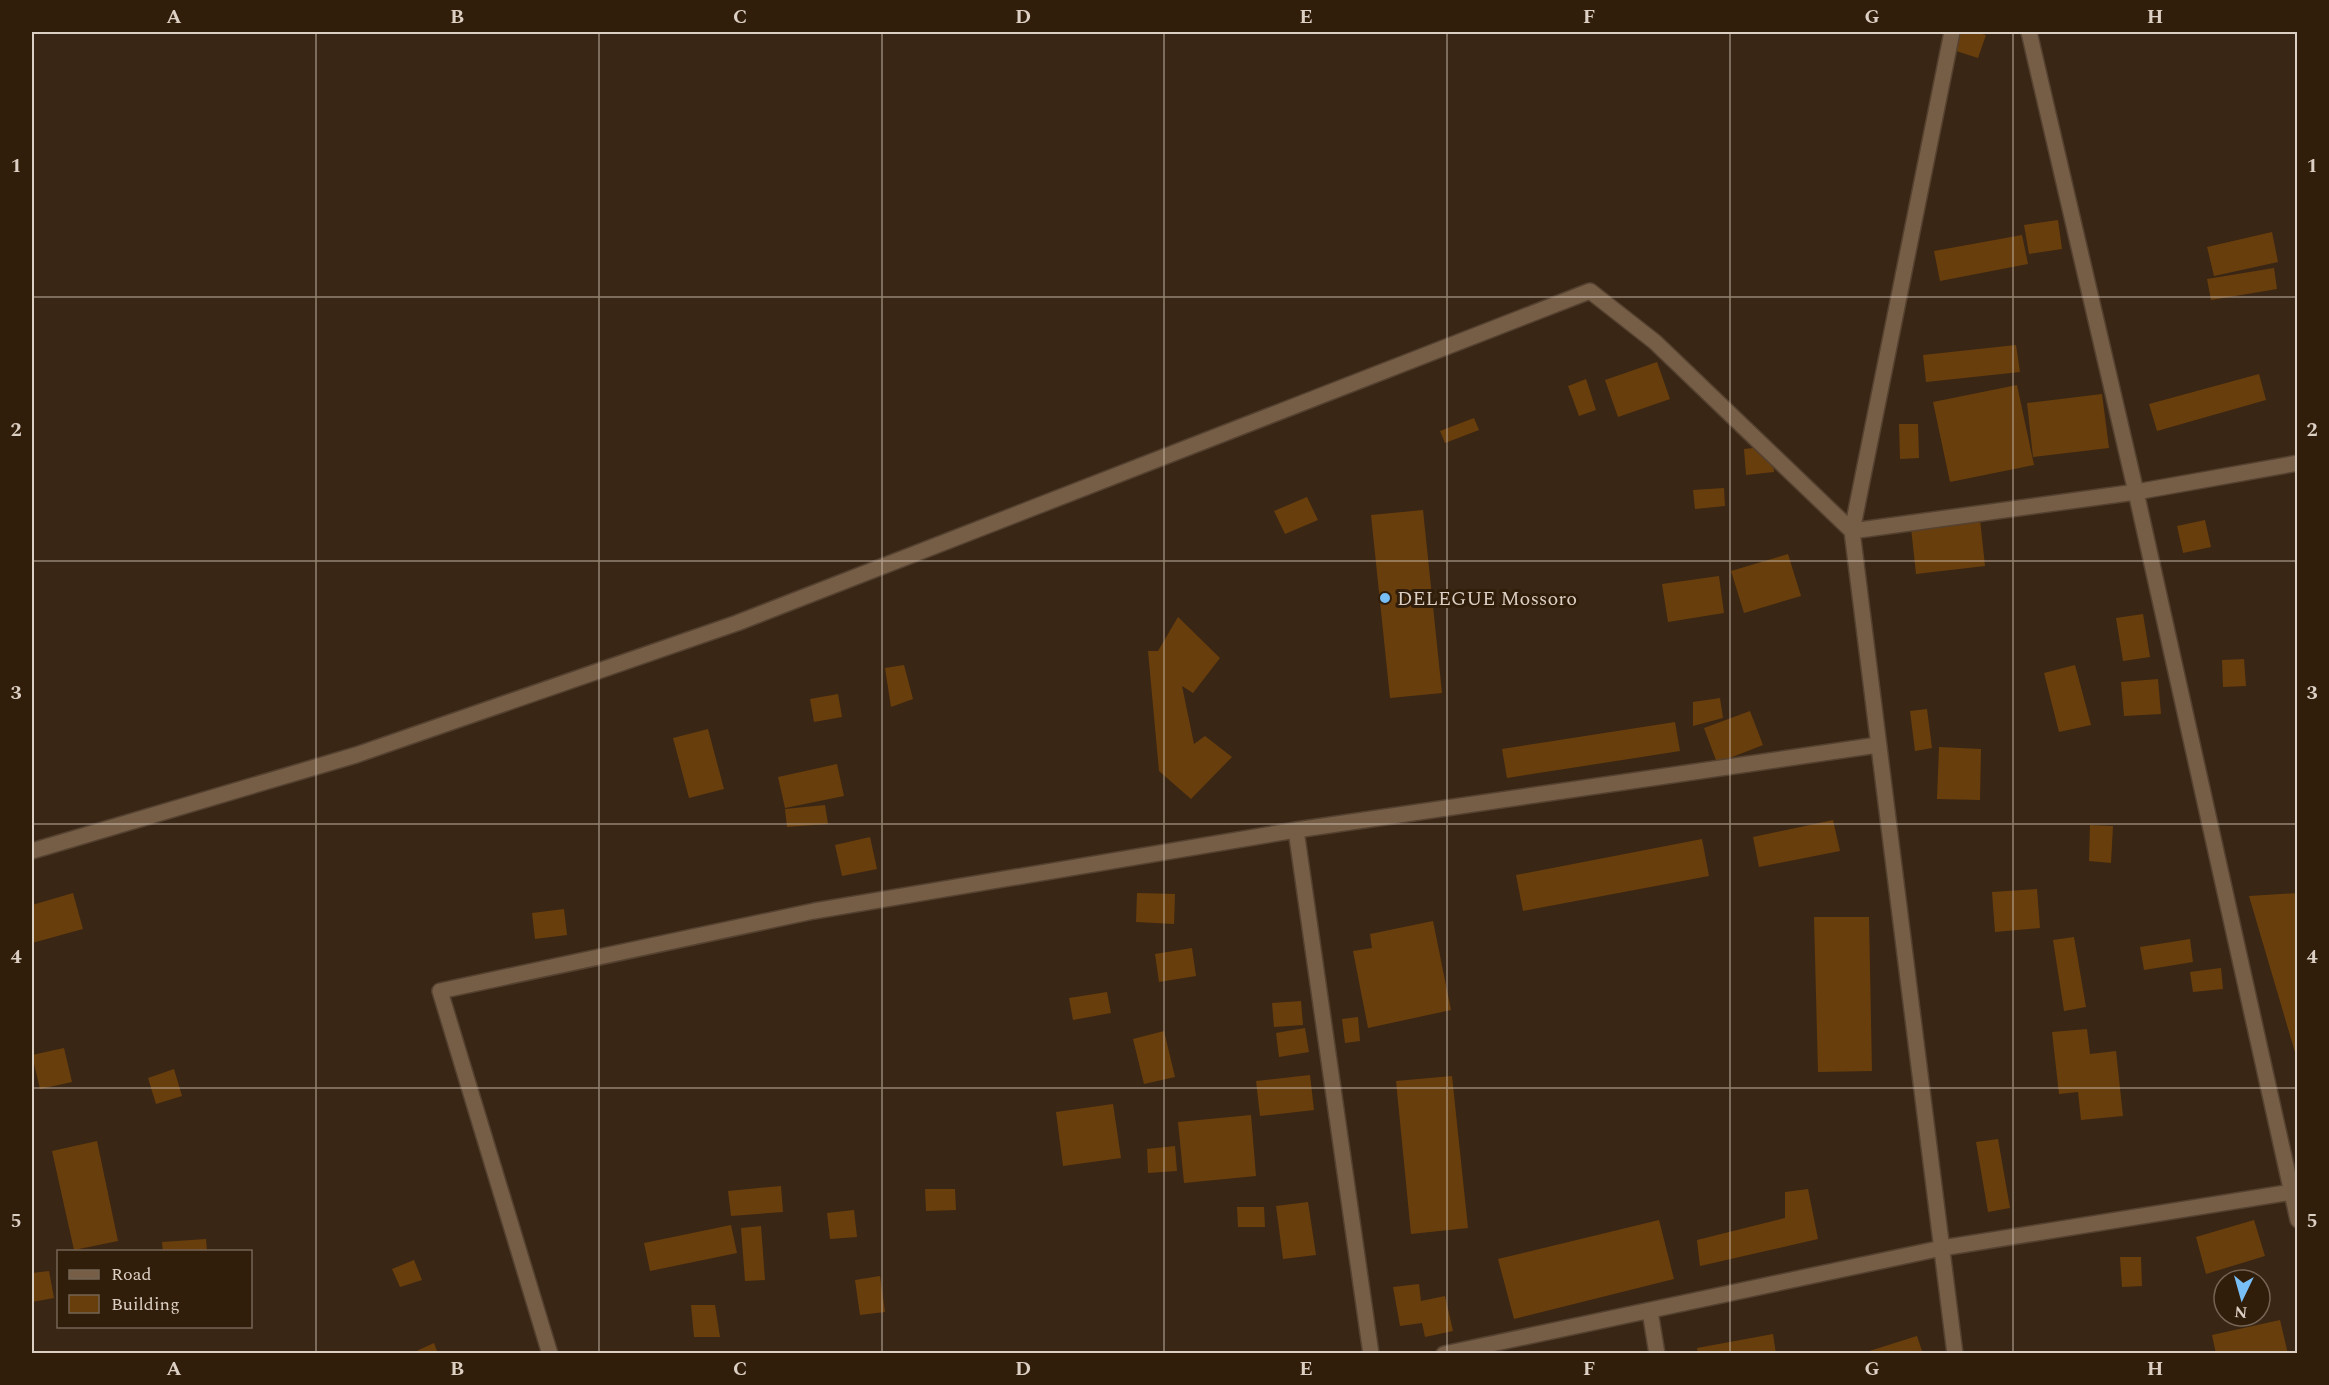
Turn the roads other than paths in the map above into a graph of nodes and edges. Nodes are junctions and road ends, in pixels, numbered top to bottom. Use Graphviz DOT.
graph roads {
  1 [pos="1952,32"];
  2 [pos="2029,32"];
  3 [pos="2298,464"];
  4 [pos="2136,492"];
  5 [pos="1852,531"];
  6 [pos="1878,745"];
  7 [pos="1296,830"];
  8 [pos="32,851"];
  9 [pos="2294,1191"];
  10 [pos="2298,1220"];
  11 [pos="1942,1248"];
  12 [pos="1650,1311"];
  13 [pos="550,1353"];
  14 [pos="1371,1353"];
  15 [pos="1444,1353"];
  16 [pos="1657,1353"];
  17 [pos="1955,1353"];
  1 -- 5 [label="street"];
  2 -- 4 [label="street"];
  3 -- 4 [label="street"];
  4 -- 5 [label="street"];
  4 -- 9 [label="street"];
  5 -- 6 [label="street"];
  5 -- 8 [label="street"];
  6 -- 7 [label="street"];
  6 -- 11 [label="street"];
  7 -- 13 [label="street"];
  7 -- 14 [label="street"];
  9 -- 10 [label="street"];
  9 -- 11 [label="street"];
  11 -- 12 [label="street"];
  11 -- 17 [label="street"];
  12 -- 15 [label="street"];
  12 -- 16 [label="street"];
}
